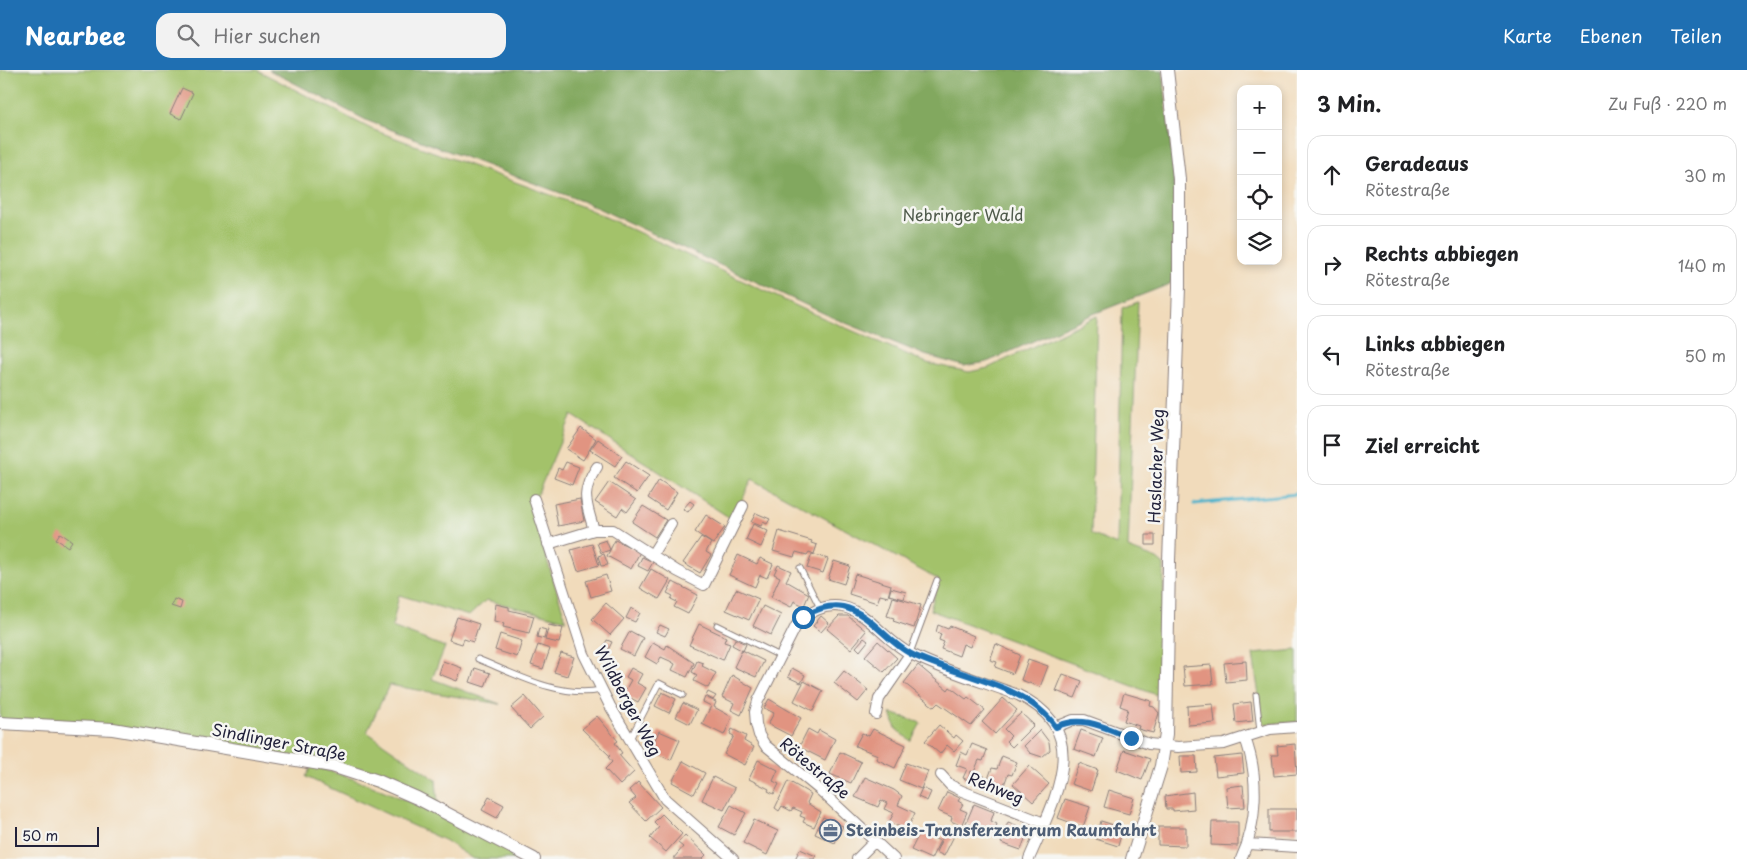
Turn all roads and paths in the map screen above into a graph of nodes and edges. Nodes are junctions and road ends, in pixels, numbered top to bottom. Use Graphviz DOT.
graph roads {
  1 [pos="1167,70"];
  2 [pos="597,467"];
  3 [pos="534,499"];
  4 [pos="743,506"];
  5 [pos="671,524"];
  6 [pos="594,530"];
  7 [pos="548,544"];
  8 [pos="653,553"];
  9 [pos="800,568"];
  10 [pos="937,580"];
  11 [pos="820,608"];
  12 [pos="717,625"];
  13 [pos="910,654"];
  14 [pos="781,656"];
  15 [pos="478,659"];
  16 [pos="601,690"];
  17 [pos="683,695"];
  18 [pos="1256,695"];
  19 [pos="876,714"];
  20 [pos="0,723"];
  21 [pos="1056,727"];
  22 [pos="1297,727"];
  23 [pos="1260,731"];
  24 [pos="1245,738"];
  25 [pos="630,740"];
  26 [pos="1165,746"];
  27 [pos="941,775"];
  28 [pos="1044,823"];
  29 [pos="875,841"];
  30 [pos="1248,844"];
  31 [pos="1297,847"];
  32 [pos="534,859"];
  33 [pos="733,859"];
  34 [pos="857,859"];
  35 [pos="894,859"];
  36 [pos="1029,859"];
  37 [pos="1132,859"];
  38 [pos="1241,859"];
  1 -- 26 [label="street, Haslacher Weg"];
  2 -- 6 [label="street"];
  3 -- 7 [label="street, Wildberger Weg"];
  4 -- 8 [label="street"];
  5 -- 8 [label="street"];
  6 -- 7 [label="street"];
  6 -- 8 [label="street"];
  7 -- 16 [label="street, Wildberger Weg"];
  9 -- 11 [label="lane"];
  10 -- 13 [label="lane"];
  11 -- 13 [label="street"];
  11 -- 14 [label="street, Rötestraße"];
  12 -- 14 [label="lane"];
  13 -- 19 [label="street"];
  13 -- 21 [label="street"];
  14 -- 29 [label="street, Rötestraße"];
  15 -- 16 [label="lane"];
  16 -- 25 [label="street, Wildberger Weg"];
  17 -- 25 [label="lane"];
  18 -- 23 [label="lane"];
  20 -- 32 [label="street, Sindlinger Straße"];
  21 -- 26 [label="street"];
  21 -- 28 [label="street"];
  22 -- 23 [label="street"];
  23 -- 24 [label="street"];
  24 -- 26 [label="street"];
  24 -- 30 [label="street"];
  25 -- 33 [label="street, Wildberger Weg"];
  26 -- 37 [label="street, Haslacher Weg"];
  27 -- 28 [label="street, Rehweg"];
  28 -- 36 [label="street"];
  29 -- 34 [label="street"];
  29 -- 35 [label="street, Rötestraße"];
  30 -- 31 [label="street"];
  30 -- 38 [label="street"];
}
